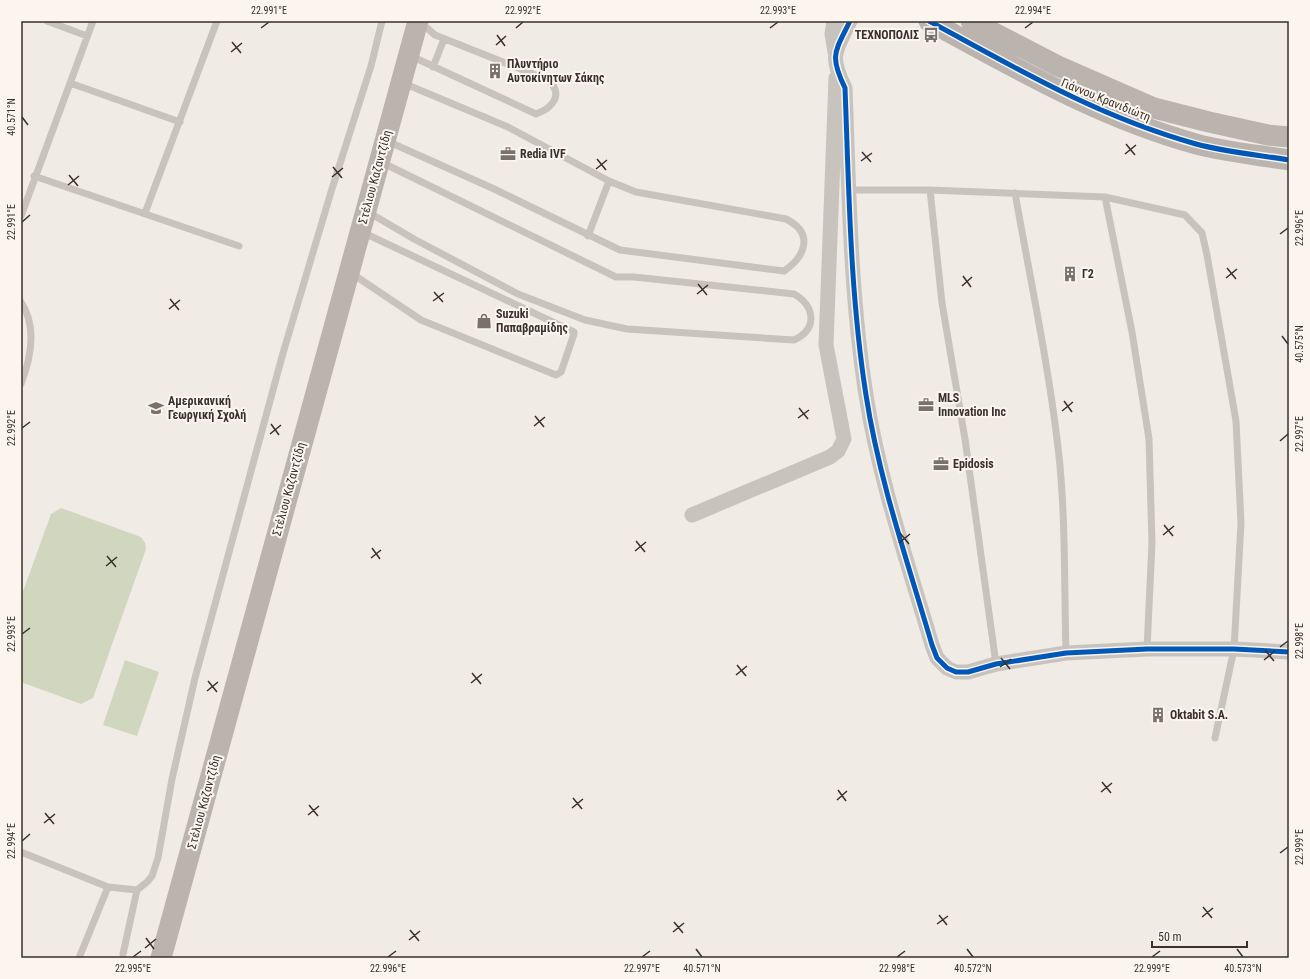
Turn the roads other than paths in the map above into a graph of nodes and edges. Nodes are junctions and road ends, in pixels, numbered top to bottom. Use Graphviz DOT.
graph roads {
  1 [pos="47,21"];
  2 [pos="93,21"];
  3 [pos="217,21"];
  4 [pos="382,21"];
  5 [pos="834,21"];
  6 [pos="850,21"];
  7 [pos="929,21"];
  8 [pos="971,21"];
  9 [pos="418,22"];
  10 [pos="87,36"];
  11 [pos="444,39"];
  12 [pos="835,52"];
  13 [pos="408,55"];
  14 [pos="433,67"];
  15 [pos="836,69"];
  16 [pos="401,82"];
  17 [pos="70,83"];
  18 [pos="180,122"];
  19 [pos="1289,137"];
  20 [pos="385,140"];
  21 [pos="1289,160"];
  22 [pos="379,161"];
  23 [pos="34,176"];
  24 [pos="609,181"];
  25 [pos="849,190"];
  26 [pos="930,190"];
  27 [pos="1015,193"];
  28 [pos="1105,197"];
  29 [pos="366,210"];
  30 [pos="145,213"];
  31 [pos="21,216"];
  32 [pos="360,231"];
  33 [pos="588,236"];
  34 [pos="239,246"];
  35 [pos="348,272"];
  36 [pos="21,302"];
  37 [pos="21,384"];
  38 [pos="692,515"];
  39 [pos="1147,649"];
  40 [pos="1234,649"];
  41 [pos="1289,652"];
  42 [pos="1066,653"];
  43 [pos="996,664"];
  44 [pos="1215,738"];
  45 [pos="21,852"];
  46 [pos="108,887"];
  47 [pos="137,890"];
  48 [pos="123,954"];
  49 [pos="79,958"];
  50 [pos="161,958"];
  1 -- 10 [label="lane"];
  2 -- 10 [label="lane"];
  3 -- 18 [label="lane"];
  4 -- 47 [label="lane"];
  5 -- 12 [label="street"];
  6 -- 12 [label="street"];
  7 -- 21 [label="main road, Γιάννου Κρανιδιώτη"];
  8 -- 19 [label="main road, Γιάννου Κρανιδιώτη"];
  9 -- 11 [label="lane"];
  9 -- 13 [label="main road, Στέλιου Καζαντζίδη"];
  10 -- 17 [label="lane"];
  11 -- 14 [label="lane"];
  11 -- 14 [label="lane"];
  12 -- 15 [label="street"];
  13 -- 14 [label="lane"];
  13 -- 16 [label="main road, Στέλιου Καζαντζίδη"];
  15 -- 25 [label="street"];
  15 -- 38 [label="street"];
  16 -- 20 [label="main road, Στέλιου Καζαντζίδη"];
  16 -- 24 [label="lane"];
  17 -- 18 [label="lane"];
  17 -- 23 [label="lane"];
  18 -- 30 [label="lane"];
  20 -- 22 [label="main road, Στέλιου Καζαντζίδη"];
  20 -- 33 [label="lane"];
  22 -- 29 [label="main road, Στέλιου Καζαντζίδη"];
  22 -- 29 [label="lane"];
  23 -- 30 [label="lane"];
  23 -- 31 [label="lane"];
  24 -- 33 [label="lane"];
  24 -- 33 [label="lane"];
  25 -- 26 [label="lane"];
  25 -- 43 [label="street"];
  26 -- 27 [label="lane"];
  26 -- 43 [label="lane"];
  27 -- 28 [label="lane"];
  27 -- 42 [label="lane"];
  28 -- 39 [label="lane"];
  28 -- 40 [label="lane"];
  29 -- 32 [label="main road, Στέλιου Καζαντζίδη"];
  30 -- 34 [label="lane"];
  32 -- 35 [label="main road, Στέλιου Καζαντζίδη"];
  32 -- 35 [label="lane"];
  35 -- 50 [label="main road, Στέλιου Καζαντζίδη"];
  36 -- 37 [label="lane"];
  39 -- 40 [label="street"];
  39 -- 42 [label="street"];
  40 -- 41 [label="street"];
  40 -- 44 [label="lane"];
  42 -- 43 [label="street"];
  45 -- 46 [label="lane"];
  46 -- 47 [label="lane"];
  46 -- 49 [label="lane"];
  47 -- 48 [label="lane"];
}
